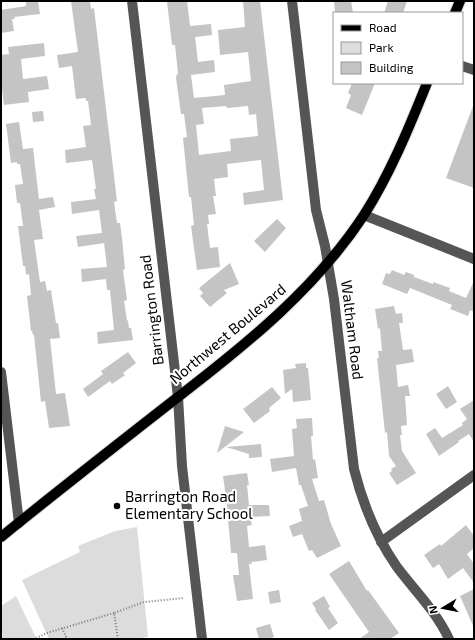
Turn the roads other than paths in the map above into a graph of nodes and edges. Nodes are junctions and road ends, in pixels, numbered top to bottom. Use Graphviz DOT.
graph roads {
  1 [pos="132,1"];
  2 [pos="292,1"];
  3 [pos="460,1"];
  4 [pos="455,12"];
  5 [pos="463,66"];
  6 [pos="474,70"];
  7 [pos="427,84"];
  8 [pos="364,215"];
  9 [pos="474,259"];
  10 [pos="328,263"];
  11 [pos="1,372"];
  12 [pos="178,397"];
  13 [pos="474,475"];
  14 [pos="19,523"];
  15 [pos="1,537"];
  16 [pos="381,542"];
  17 [pos="202,639"];
  18 [pos="449,639"];
  1 -- 12 [label="street, Barrington Road"];
  2 -- 10 [label="street, Waltham Road"];
  3 -- 4 [label="main road"];
  5 -- 6 [label="street"];
  7 -- 8 [label="main road, Northwest Boulevard"];
  8 -- 9 [label="street"];
  8 -- 10 [label="main road, Northwest Boulevard"];
  10 -- 12 [label="main road, Northwest Boulevard"];
  10 -- 16 [label="street, Waltham Road"];
  11 -- 14 [label="street"];
  12 -- 14 [label="main road, Northwest Boulevard"];
  12 -- 17 [label="street, Barrington Road"];
  13 -- 16 [label="street"];
  14 -- 15 [label="main road, Northwest Boulevard"];
  16 -- 18 [label="street, Waltham Road"];
}
